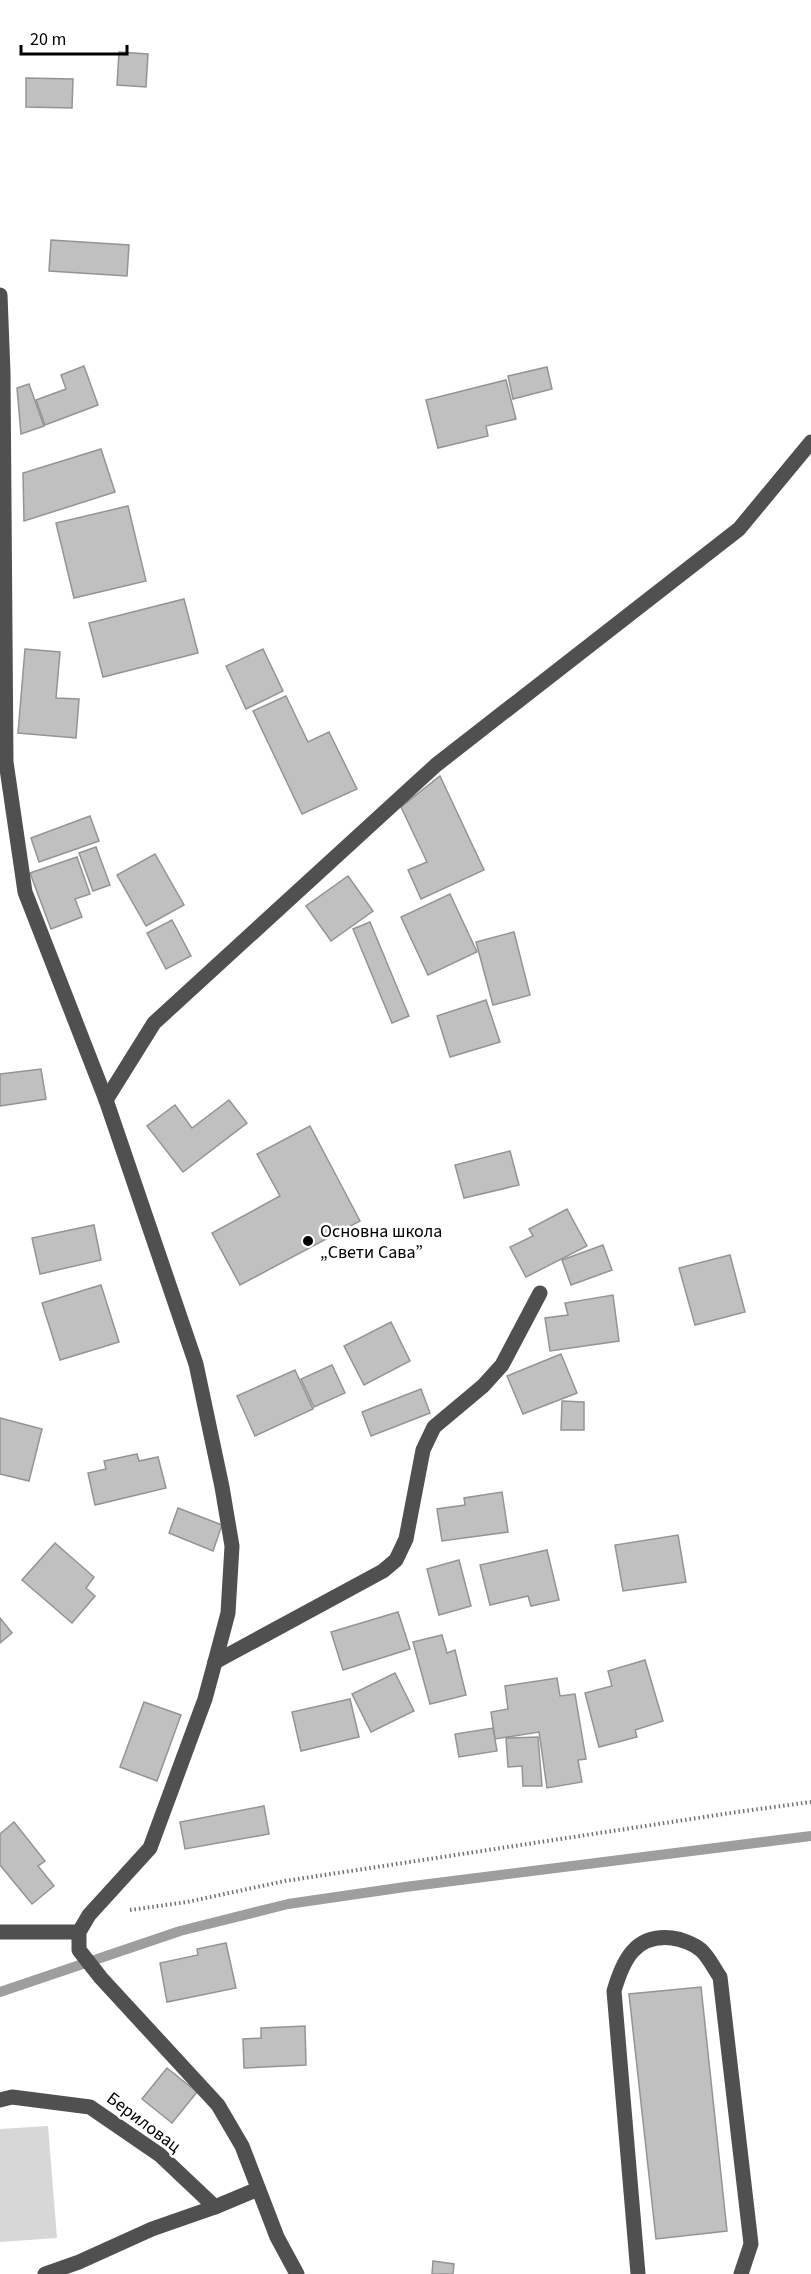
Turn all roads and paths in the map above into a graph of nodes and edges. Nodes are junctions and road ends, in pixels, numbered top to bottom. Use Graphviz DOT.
graph roads {
  1 [pos="0,295"];
  2 [pos="811,442"];
  3 [pos="106,1100"];
  4 [pos="540,1293"];
  5 [pos="215,1662"];
  6 [pos="811,1802"];
  7 [pos="89,1915"];
  8 [pos="0,1932"];
  9 [pos="79,1932"];
  10 [pos="0,2100"];
  11 [pos="258,2189"];
  12 [pos="215,2207"];
  13 [pos="45,2274"];
  14 [pos="297,2274"];
  15 [pos="638,2274"];
  16 [pos="741,2274"];
  1 -- 3 [label="street"];
  2 -- 3 [label="street"];
  3 -- 5 [label="street"];
  4 -- 5 [label="street"];
  5 -- 7 [label="street"];
  6 -- 7 [label="path"];
  7 -- 9 [label="street"];
  8 -- 9 [label="street"];
  9 -- 11 [label="street"];
  10 -- 12 [label="street, Бериловац"];
  11 -- 12 [label="street"];
  11 -- 14 [label="street"];
  12 -- 13 [label="street"];
  15 -- 16 [label="street"];
}
